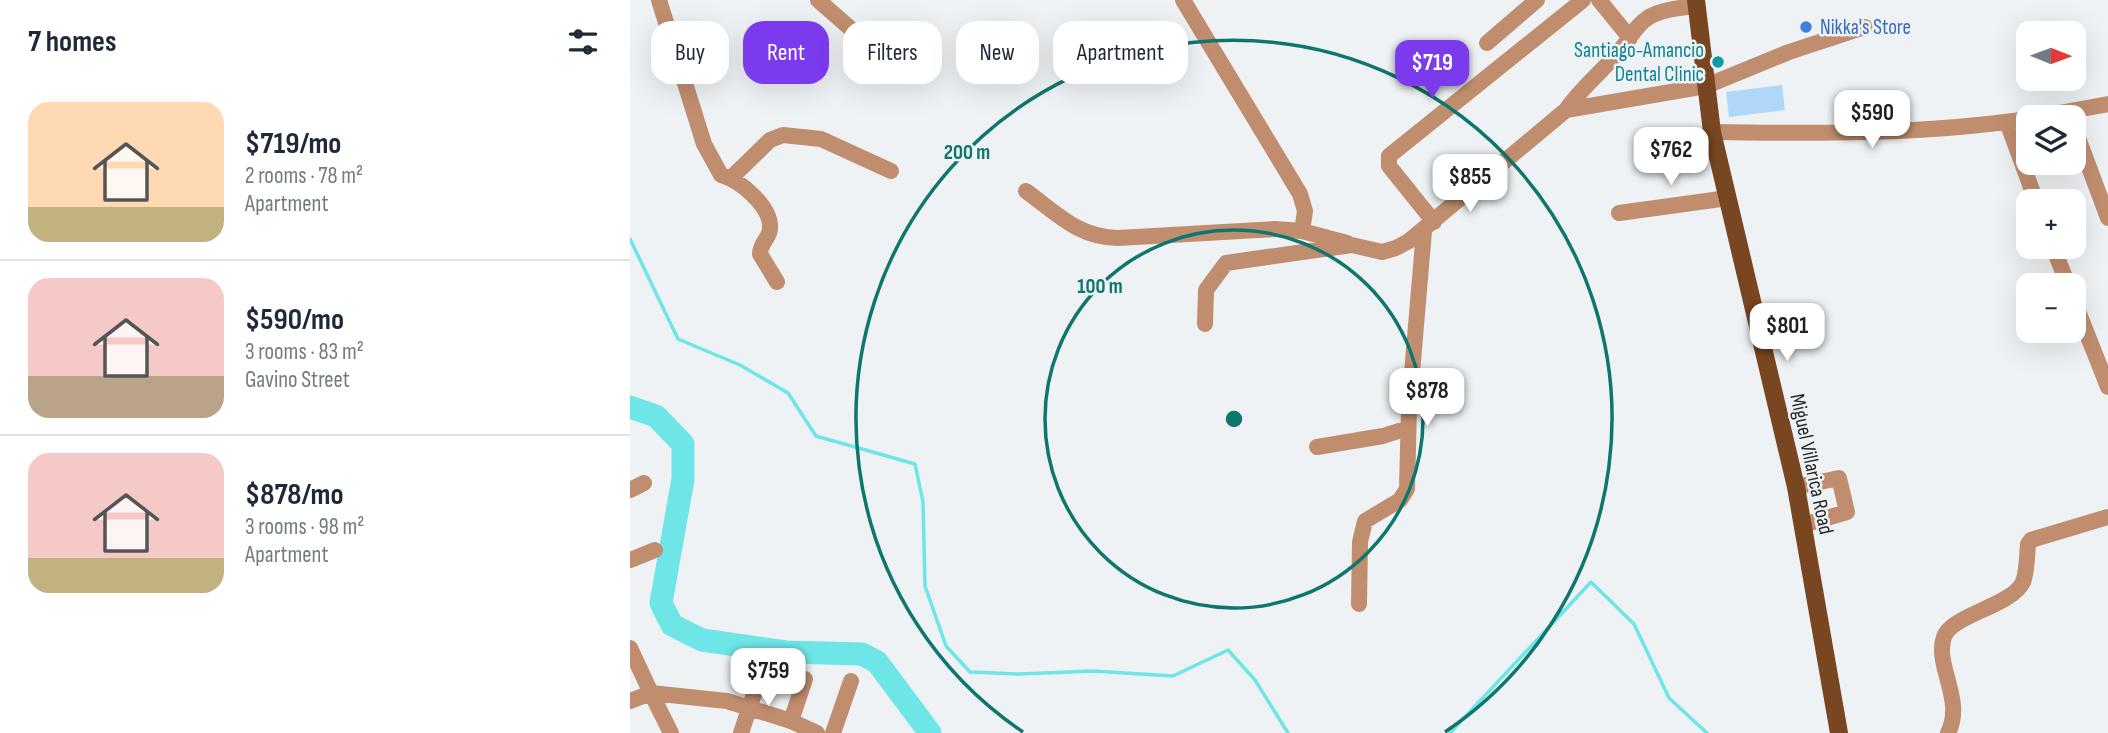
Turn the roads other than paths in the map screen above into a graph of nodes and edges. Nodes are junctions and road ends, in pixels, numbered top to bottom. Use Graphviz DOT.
graph roads {
  1 [pos="659,0"];
  2 [pos="818,0"];
  3 [pos="1182,0"];
  4 [pos="1537,0"];
  5 [pos="1583,0"];
  6 [pos="1599,0"];
  7 [pos="1696,3"];
  8 [pos="843,23"];
  9 [pos="1865,27"];
  10 [pos="1630,38"];
  11 [pos="1487,43"];
  12 [pos="1706,86"];
  13 [pos="2108,104"];
  14 [pos="1566,110"];
  15 [pos="2086,113"];
  16 [pos="2016,120"];
  17 [pos="2007,122"];
  18 [pos="1712,132"];
  19 [pos="2086,160"];
  20 [pos="891,171"];
  21 [pos="731,177"];
  22 [pos="2032,189"];
  23 [pos="1026,191"];
  24 [pos="1727,198"];
  25 [pos="1619,213"];
  26 [pos="2108,219"];
  27 [pos="1429,227"];
  28 [pos="1302,231"];
  29 [pos="1352,245"];
  30 [pos="777,282"];
  31 [pos="1206,324"];
  32 [pos="2086,331"];
  33 [pos="2108,387"];
  34 [pos="1408,428"];
  35 [pos="1317,447"];
  36 [pos="1796,487"];
  37 [pos="2108,517"];
  38 [pos="1803,525"];
  39 [pos="654,550"];
  40 [pos="630,560"];
  41 [pos="1359,604"];
  42 [pos="630,648"];
  43 [pos="761,673"];
  44 [pos="806,679"];
  45 [pos="852,681"];
  46 [pos="651,693"];
  47 [pos="630,701"];
  48 [pos="749,706"];
  49 [pos="791,721"];
  50 [pos="671,733"];
  51 [pos="741,733"];
  52 [pos="817,733"];
  53 [pos="833,733"];
  54 [pos="1839,733"];
  55 [pos="1948,733"];
  1 -- 21 [label="street"];
  2 -- 8 [label="street"];
  3 -- 28 [label="street"];
  4 -- 11 [label="street"];
  5 -- 27 [label="street"];
  6 -- 10 [label="street"];
  7 -- 10 [label="street"];
  7 -- 12 [label="main road, Miguel Villarica Road"];
  9 -- 12 [label="street"];
  10 -- 14 [label="street"];
  12 -- 14 [label="street"];
  12 -- 18 [label="main road, Miguel Villarica Road"];
  13 -- 15 [label="street"];
  14 -- 27 [label="street"];
  16 -- 17 [label="street"];
  17 -- 18 [label="street"];
  17 -- 22 [label="street"];
  18 -- 24 [label="main road, Miguel Villarica Road"];
  19 -- 26 [label="street"];
  20 -- 21 [label="street"];
  21 -- 30 [label="street"];
  23 -- 28 [label="street"];
  24 -- 25 [label="street"];
  24 -- 36 [label="main road, Miguel Villarica Road"];
  27 -- 29 [label="street"];
  27 -- 34 [label="street"];
  28 -- 29 [label="street"];
  29 -- 31 [label="street"];
  32 -- 33 [label="street"];
  34 -- 35 [label="street"];
  34 -- 41 [label="street"];
  36 -- 38 [label="main road, Miguel Villarica Road"];
  36 -- 38 [label="street"];
  37 -- 55 [label="street"];
  38 -- 54 [label="main road, Miguel Villarica Road"];
  39 -- 40 [label="street"];
  42 -- 46 [label="street"];
  43 -- 48 [label="street"];
  44 -- 49 [label="street"];
  45 -- 53 [label="street"];
  46 -- 47 [label="street"];
  46 -- 48 [label="street"];
  46 -- 50 [label="street"];
  48 -- 49 [label="street"];
  48 -- 51 [label="street"];
  49 -- 52 [label="street"];
}
